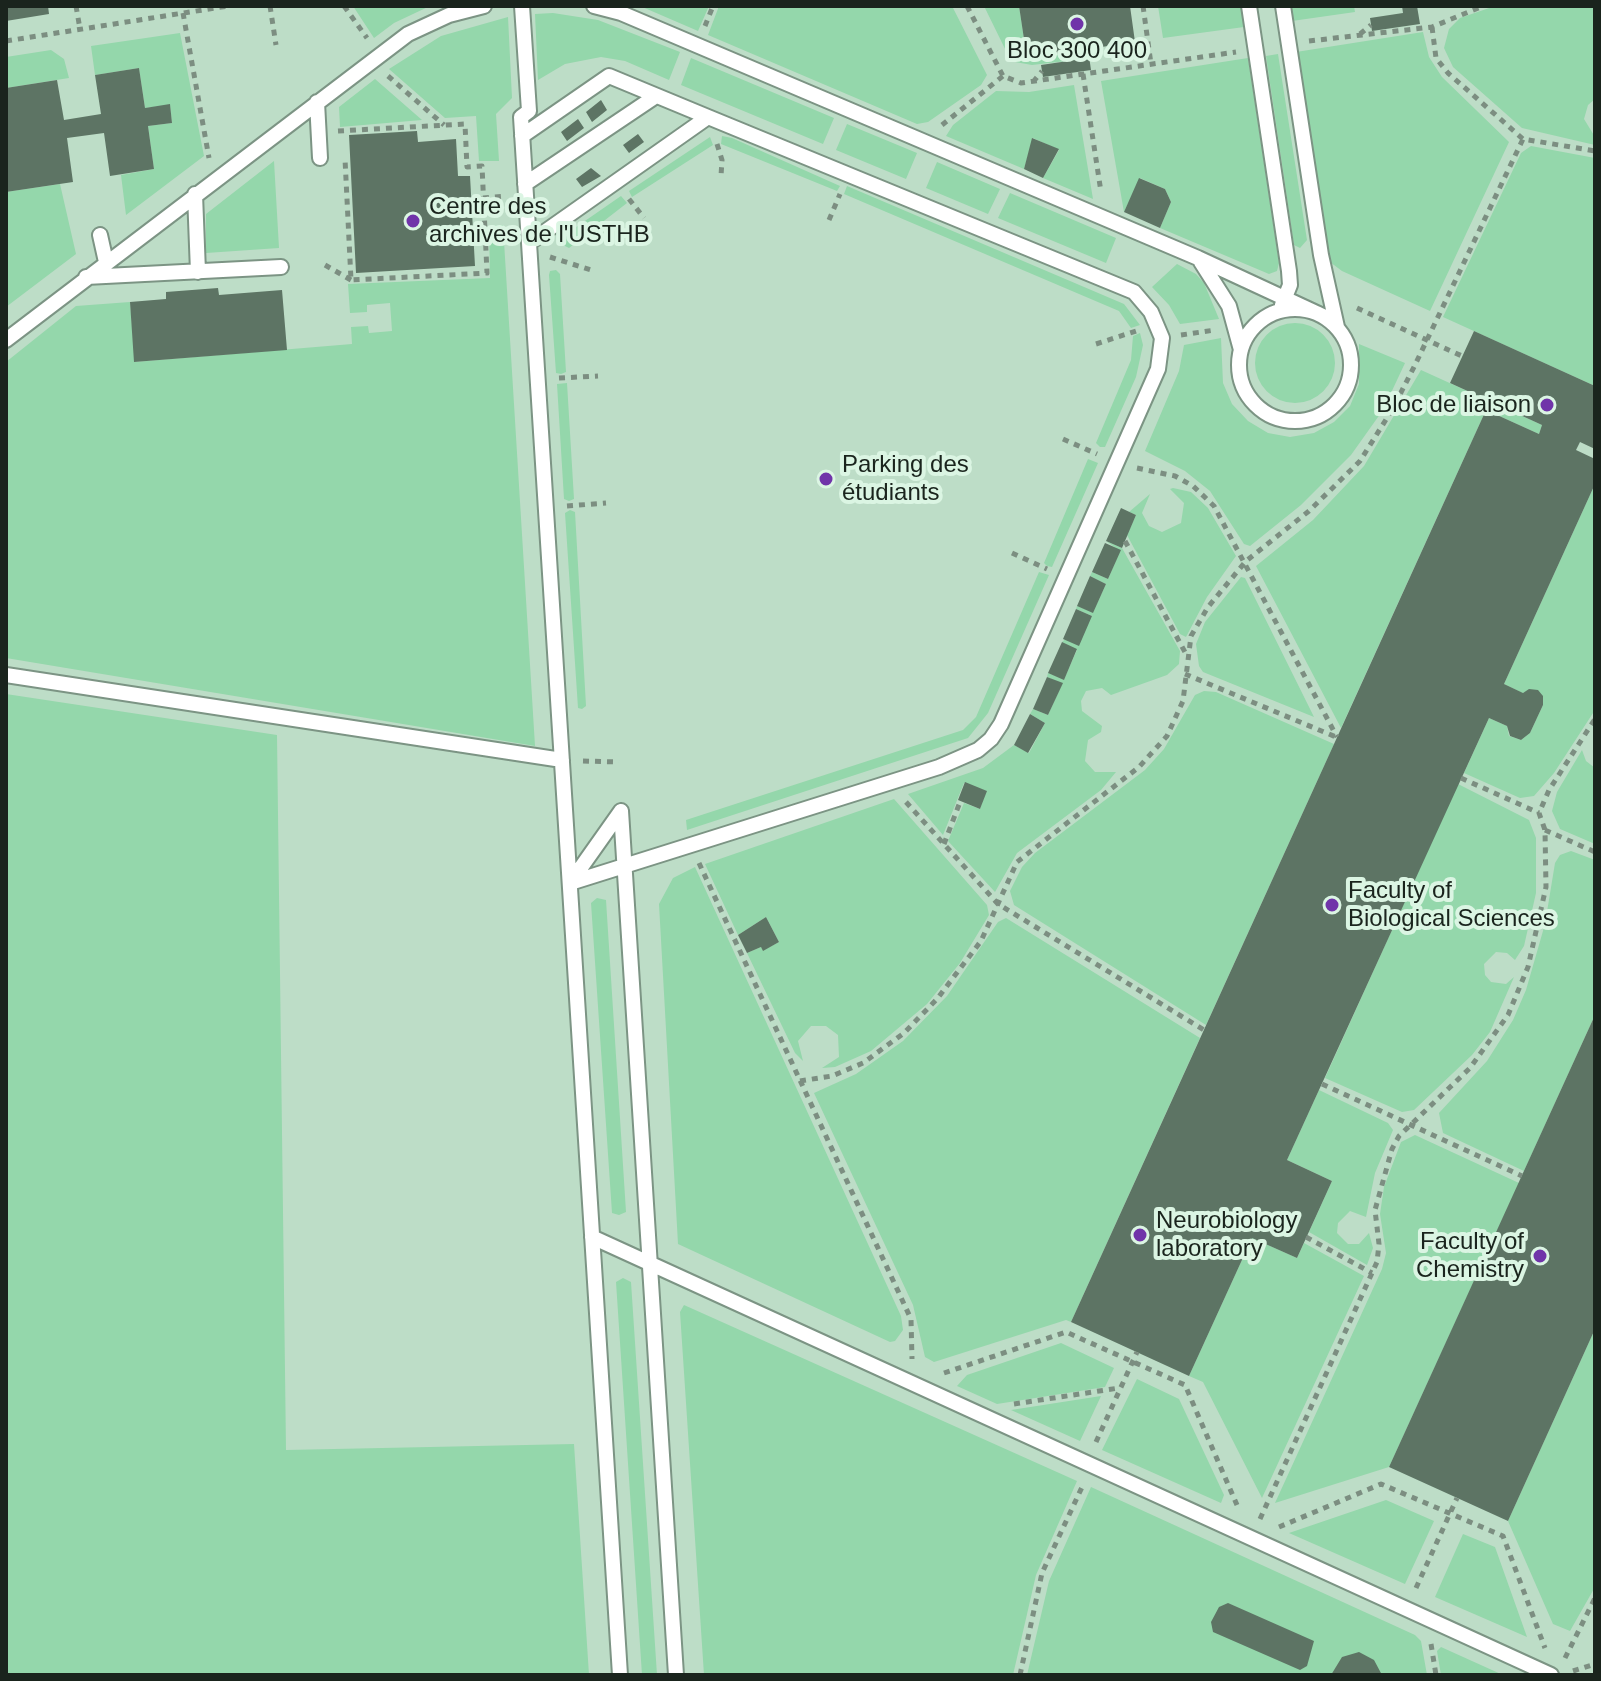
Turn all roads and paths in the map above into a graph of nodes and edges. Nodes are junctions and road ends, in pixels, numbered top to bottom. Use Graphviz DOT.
graph roads {
  1 [pos="76,6"];
  2 [pos="228,6"];
  3 [pos="270,6"];
  4 [pos="484,6"];
  5 [pos="522,6"];
  6 [pos="594,6"];
  7 [pos="967,6"];
  8 [pos="1143,6"];
  9 [pos="1249,6"];
  10 [pos="1283,6"];
  11 [pos="1483,6"];
  12 [pos="1476,7"];
  13 [pos="183,13"];
  14 [pos="1371,25"];
  15 [pos="1432,27"];
  16 [pos="80,29"];
  17 [pos="1360,34"];
  18 [pos="6,41"];
  19 [pos="1289,44"];
  20 [pos="276,45"];
  21 [pos="1255,49"];
  22 [pos="371,61"];
  23 [pos="1151,64"];
  24 [pos="1042,71"];
  25 [pos="1083,74"];
  26 [pos="1033,82"];
  27 [pos="656,96"];
  28 [pos="317,102"];
  29 [pos="708,117"];
  30 [pos="444,125"];
  31 [pos="522,136"];
  32 [pos="1523,139"];
  33 [pos="1595,151"];
  34 [pos="320,158"];
  35 [pos="213,181"];
  36 [pos="525,184"];
  37 [pos="195,194"];
  38 [pos="1105,219"];
  39 [pos="100,235"];
  40 [pos="529,247"];
  41 [pos="1198,258"];
  42 [pos="106,262"];
  43 [pos="325,265"];
  44 [pos="281,267"];
  45 [pos="591,270"];
  46 [pos="198,272"];
  47 [pos="86,277"];
  48 [pos="351,280"];
  49 [pos="1286,297"];
  50 [pos="1274,313"];
  51 [pos="1323,316"];
  52 [pos="1156,324"];
  53 [pos="1337,327"];
  54 [pos="6,340"];
  55 [pos="1096,344"];
  56 [pos="1241,350"];
  57 [pos="598,376"];
  58 [pos="538,379"];
  59 [pos="1063,439"];
  60 [pos="1116,463"];
  61 [pos="606,503"];
  62 [pos="546,507"];
  63 [pos="1125,541"];
  64 [pos="1012,553"];
  65 [pos="1246,561"];
  66 [pos="1066,578"];
  67 [pos="1186,655"];
  68 [pos="1185,674"];
  69 [pos="6,675"];
  70 [pos="1595,719"];
  71 [pos="562,760"];
  72 [pos="619,762"];
  73 [pos="1461,778"];
  74 [pos="889,783"];
  75 [pos="960,802"];
  76 [pos="1539,813"];
  77 [pos="1545,830"];
  78 [pos="944,844"];
  79 [pos="691,846"];
  80 [pos="1595,852"];
  81 [pos="625,868"];
  82 [pos="570,883"];
  83 [pos="998,904"];
  84 [pos="1204,1030"];
  85 [pos="800,1081"];
  86 [pos="1322,1084"];
  87 [pos="1411,1125"];
  88 [pos="1522,1176"];
  89 [pos="592,1237"];
  90 [pos="1306,1237"];
  91 [pos="651,1264"];
  92 [pos="1372,1273"];
  93 [pos="1137,1352"];
  94 [pos="1132,1362"];
  95 [pos="913,1384"];
  96 [pos="1120,1388"];
  97 [pos="973,1411"];
  98 [pos="1086,1463"];
  99 [pos="1457,1498"];
  100 [pos="1450,1514"];
  101 [pos="1252,1538"];
  102 [pos="1595,1598"];
  103 [pos="1406,1609"];
  104 [pos="1562,1663"];
  105 [pos="1595,1664"];
  106 [pos="1550,1668"];
  107 [pos="620,1675"];
  108 [pos="676,1675"];
  109 [pos="1020,1675"];
  110 [pos="1563,1675"];
  1 -- 16 [label="path"];
  2 -- 13 [label="path"];
  3 -- 20 [label="path"];
  4 -- 22 [label="lane"];
  5 -- 31 [label="lane"];
  6 -- 38 [label="lane"];
  7 -- 26 [label="path"];
  8 -- 23 [label="path"];
  9 -- 21 [label="lane"];
  10 -- 19 [label="lane"];
  11 -- 12 [label="path"];
  12 -- 15 [label="path"];
  13 -- 16 [label="path"];
  13 -- 35 [label="path"];
  14 -- 17 [label="path"];
  15 -- 17 [label="path"];
  15 -- 32 [label="path"];
  16 -- 18 [label="path"];
  17 -- 19 [label="path"];
  19 -- 53 [label="lane"];
  21 -- 23 [label="path"];
  21 -- 49 [label="lane"];
  22 -- 28 [label="lane"];
  22 -- 30 [label="path"];
  23 -- 25 [label="path"];
  24 -- 26 [label="path"];
  25 -- 26 [label="path"];
  25 -- 38 [label="path"];
  27 -- 29 [label="lane"];
  27 -- 31 [label="lane"];
  27 -- 36 [label="lane"];
  28 -- 34 [label="lane"];
  28 -- 35 [label="lane"];
  29 -- 40 [label="lane"];
  29 -- 52 [label="lane"];
  30 -- 48 [label="path"];
  30 -- 48 [label="path"];
  31 -- 36 [label="lane"];
  32 -- 33 [label="path"];
  32 -- 65 [label="path"];
  35 -- 37 [label="lane"];
  36 -- 40 [label="lane"];
  37 -- 42 [label="lane"];
  37 -- 46 [label="lane"];
  38 -- 41 [label="lane"];
  39 -- 42 [label="lane"];
  40 -- 45 [label="path"];
  40 -- 58 [label="lane"];
  41 -- 49 [label="lane"];
  41 -- 56 [label="lane"];
  42 -- 47 [label="lane"];
  43 -- 48 [label="path"];
  44 -- 46 [label="lane"];
  46 -- 47 [label="lane"];
  47 -- 54 [label="lane"];
  49 -- 50 [label="lane"];
  49 -- 51 [label="lane"];
  50 -- 51 [label="lane"];
  50 -- 56 [label="lane"];
  51 -- 53 [label="lane"];
  52 -- 55 [label="path"];
  52 -- 60 [label="lane"];
  53 -- 56 [label="lane"];
  57 -- 58 [label="path"];
  58 -- 62 [label="lane"];
  59 -- 60 [label="path"];
  60 -- 65 [label="path"];
  60 -- 66 [label="lane"];
  61 -- 62 [label="path"];
  62 -- 71 [label="lane"];
  63 -- 67 [label="path"];
  64 -- 66 [label="path"];
  65 -- 67 [label="path"];
  65 -- 68 [label="path"];
  66 -- 74 [label="lane"];
  67 -- 68 [label="path"];
  68 -- 83 [label="path"];
  69 -- 71 [label="lane"];
  70 -- 76 [label="path"];
  71 -- 72 [label="path"];
  71 -- 82 [label="lane"];
  73 -- 76 [label="path"];
  74 -- 78 [label="path"];
  74 -- 79 [label="lane"];
  75 -- 78 [label="path"];
  76 -- 77 [label="path"];
  77 -- 80 [label="path"];
  77 -- 87 [label="path"];
  78 -- 83 [label="path"];
  79 -- 81 [label="lane"];
  79 -- 85 [label="path"];
  81 -- 82 [label="lane"];
  81 -- 82 [label="lane"];
  81 -- 91 [label="lane"];
  82 -- 89 [label="lane"];
  83 -- 84 [label="path"];
  83 -- 85 [label="path"];
  85 -- 95 [label="path"];
  86 -- 87 [label="path"];
  87 -- 88 [label="path"];
  87 -- 92 [label="path"];
  89 -- 91 [label="lane"];
  89 -- 107 [label="lane"];
  90 -- 92 [label="path"];
  91 -- 95 [label="lane"];
  91 -- 108 [label="lane"];
  92 -- 101 [label="path"];
  93 -- 94 [label="path"];
  94 -- 95 [label="path"];
  94 -- 96 [label="path"];
  94 -- 101 [label="path"];
  95 -- 97 [label="lane"];
  96 -- 97 [label="path"];
  96 -- 98 [label="path"];
  97 -- 98 [label="lane"];
  98 -- 101 [label="lane"];
  98 -- 109 [label="path"];
  99 -- 100 [label="path"];
  100 -- 101 [label="path"];
  100 -- 103 [label="path"];
  100 -- 106 [label="path"];
  101 -- 103 [label="lane"];
  102 -- 104 [label="path"];
  103 -- 106 [label="lane"];
  105 -- 110 [label="path"];
}
